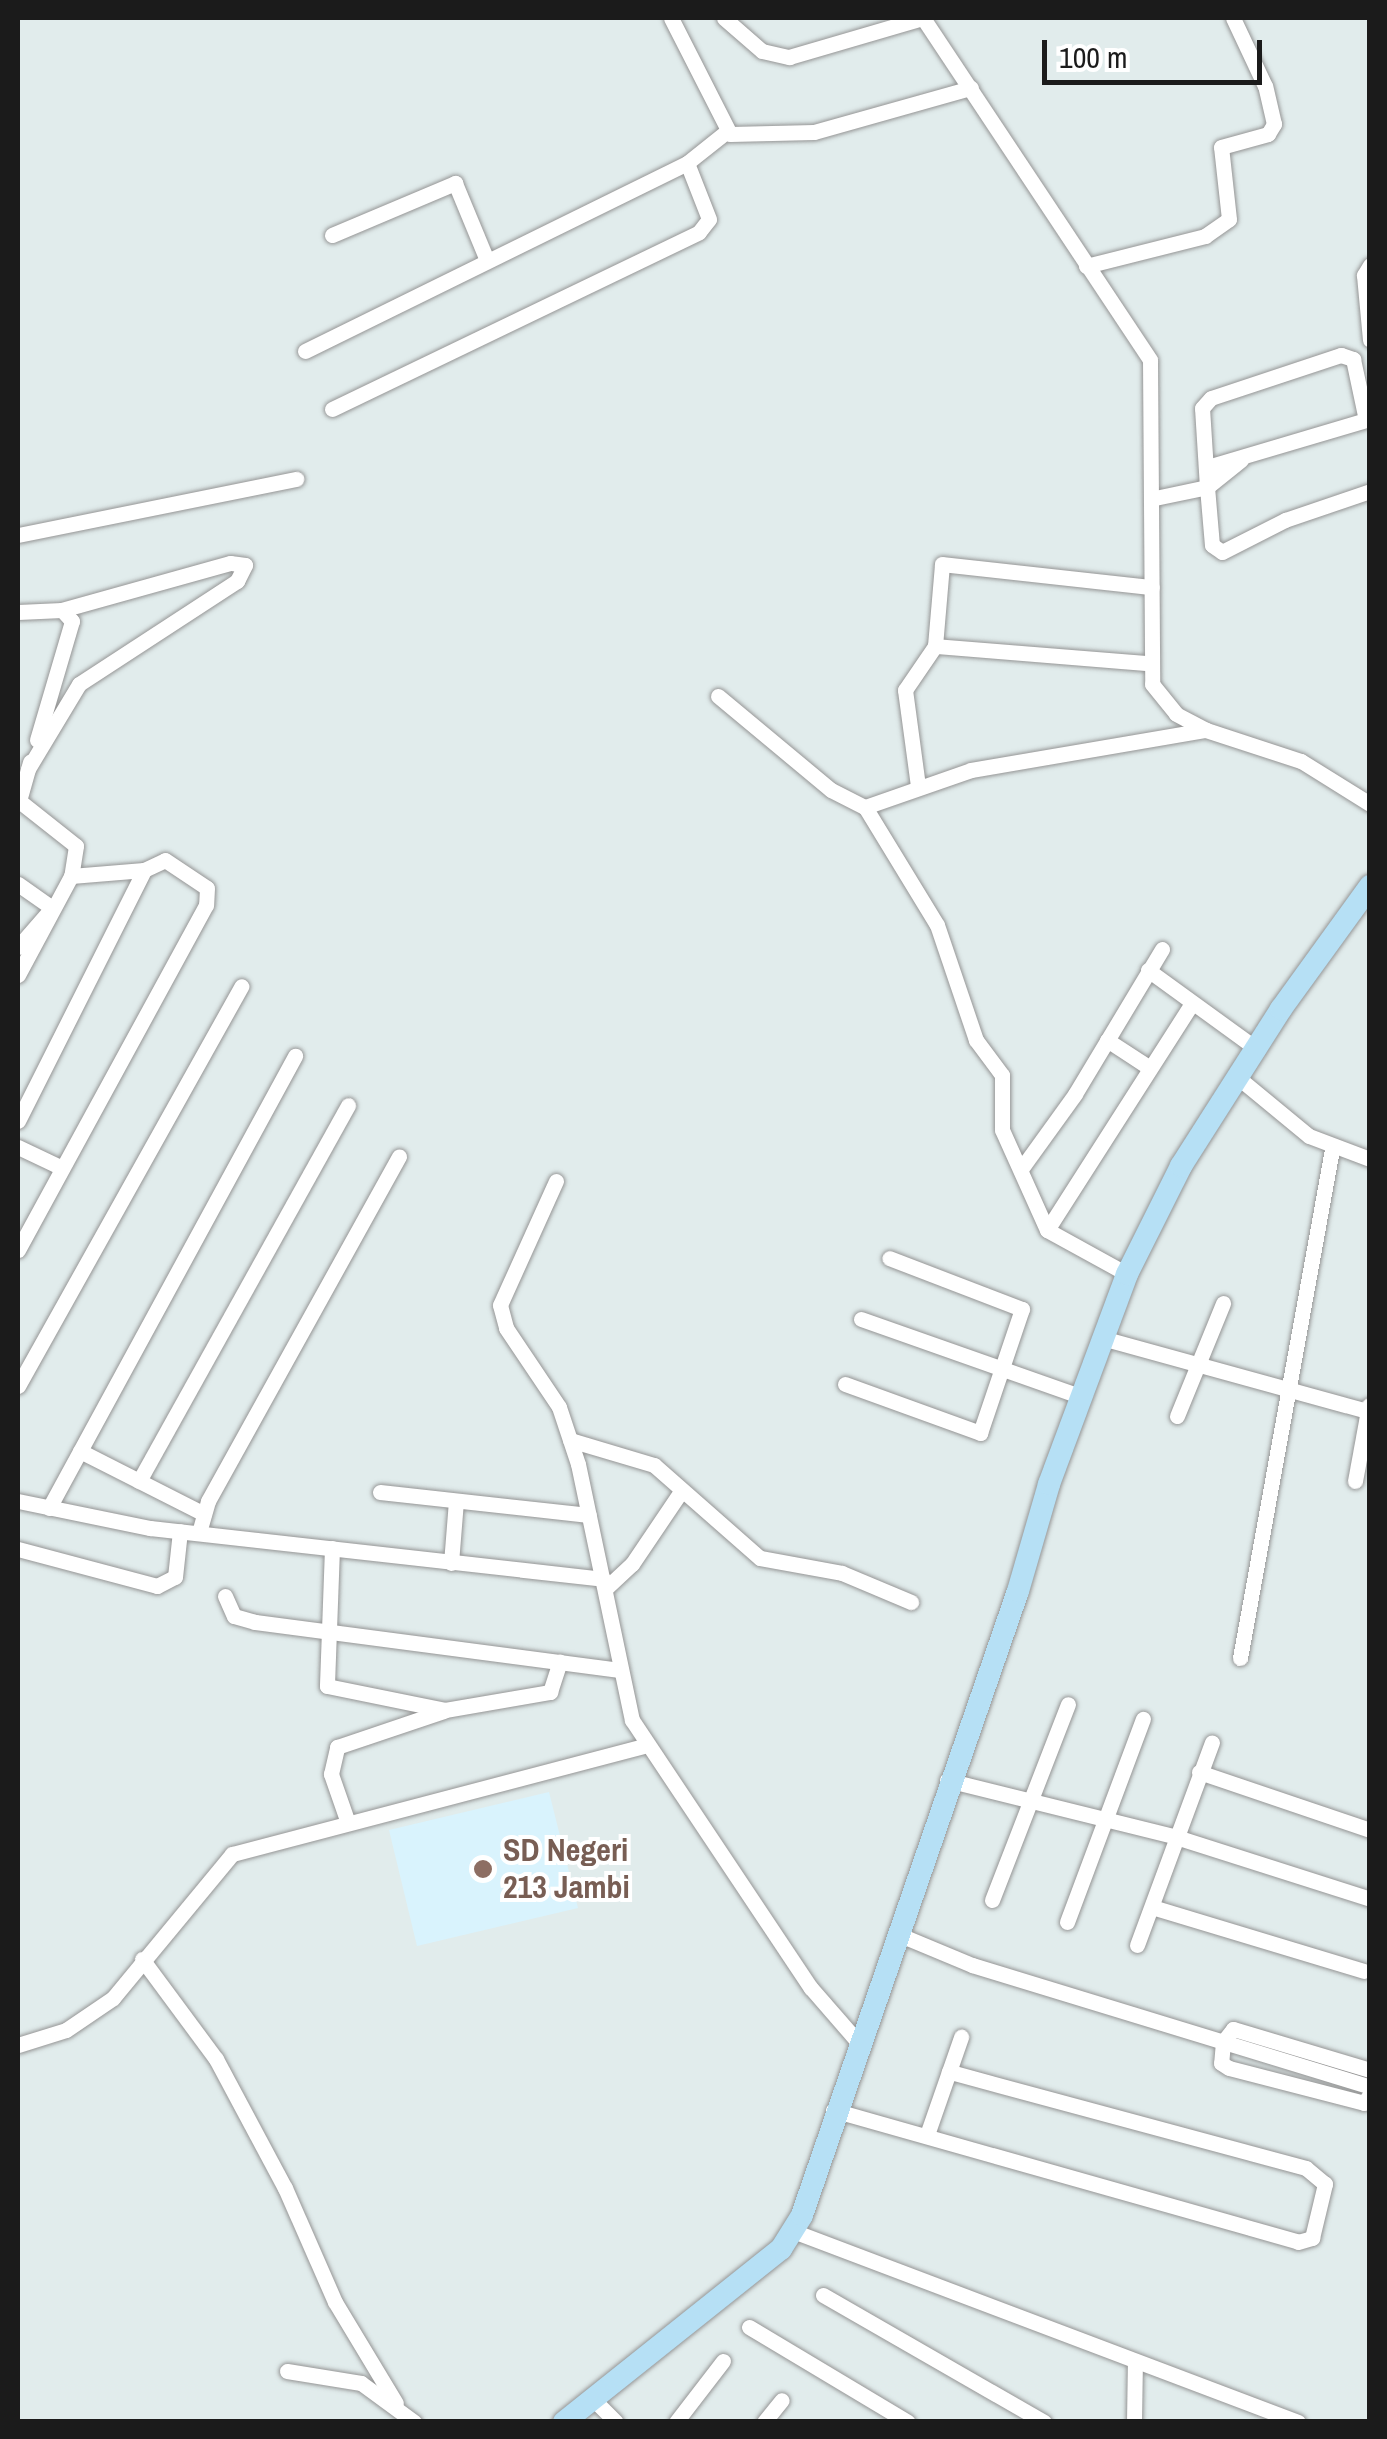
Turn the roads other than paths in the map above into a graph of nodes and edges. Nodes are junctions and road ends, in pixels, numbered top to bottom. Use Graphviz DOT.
graph roads {
  1 [pos="671,18"];
  2 [pos="724,18"];
  3 [pos="922,18"];
  4 [pos="1233,18"];
  5 [pos="971,88"];
  6 [pos="726,132"];
  7 [pos="687,163"];
  8 [pos="332,235"];
  9 [pos="486,258"];
  10 [pos="1370,265"];
  11 [pos="1086,266"];
  12 [pos="1370,340"];
  13 [pos="305,350"];
  14 [pos="332,410"];
  15 [pos="1368,425"];
  16 [pos="1244,457"];
  17 [pos="1207,467"];
  18 [pos="296,480"];
  19 [pos="1207,486"];
  20 [pos="1370,491"];
  21 [pos="1155,498"];
  22 [pos="18,535"];
  23 [pos="1152,587"];
  24 [pos="62,610"];
  25 [pos="18,612"];
  26 [pos="934,646"];
  27 [pos="1147,663"];
  28 [pos="718,696"];
  29 [pos="1206,730"];
  30 [pos="28,769"];
  31 [pos="918,786"];
  32 [pos="18,801"];
  33 [pos="1370,804"];
  34 [pos="865,807"];
  35 [pos="144,870"];
  36 [pos="71,876"];
  37 [pos="18,884"];
  38 [pos="1370,886"];
  39 [pos="52,908"];
  40 [pos="18,947"];
  41 [pos="1162,949"];
  42 [pos="1148,970"];
  43 [pos="18,974"];
  44 [pos="242,986"];
  45 [pos="1190,1006"];
  46 [pos="1107,1040"];
  47 [pos="1258,1050"];
  48 [pos="294,1056"];
  49 [pos="1150,1068"];
  50 [pos="1241,1080"];
  51 [pos="348,1105"];
  52 [pos="18,1121"];
  53 [pos="18,1147"];
  54 [pos="1332,1149"];
  55 [pos="398,1156"];
  56 [pos="1370,1159"];
  57 [pos="62,1168"];
  58 [pos="1021,1168"];
  59 [pos="556,1180"];
  60 [pos="1047,1230"];
  61 [pos="18,1250"];
  62 [pos="889,1258"];
  63 [pos="1127,1274"];
  64 [pos="1223,1304"];
  65 [pos="861,1319"];
  66 [pos="1102,1338"];
  67 [pos="1196,1364"];
  68 [pos="1001,1368"];
  69 [pos="845,1384"];
  70 [pos="18,1386"];
  71 [pos="1291,1390"];
  72 [pos="1080,1396"];
  73 [pos="1368,1413"];
  74 [pos="1177,1416"];
  75 [pos="570,1440"];
  76 [pos="80,1451"];
  77 [pos="138,1481"];
  78 [pos="1355,1481"];
  79 [pos="682,1490"];
  80 [pos="380,1492"];
  81 [pos="456,1501"];
  82 [pos="18,1503"];
  83 [pos="49,1508"];
  84 [pos="589,1516"];
  85 [pos="202,1522"];
  86 [pos="180,1531"];
  87 [pos="332,1548"];
  88 [pos="18,1549"];
  89 [pos="451,1563"];
  90 [pos="604,1584"];
  91 [pos="224,1596"];
  92 [pos="911,1602"];
  93 [pos="327,1632"];
  94 [pos="1240,1658"];
  95 [pos="560,1662"];
  96 [pos="618,1670"];
  97 [pos="1068,1704"];
  98 [pos="446,1710"];
  99 [pos="1143,1719"];
  100 [pos="1212,1742"];
  101 [pos="646,1746"];
  102 [pos="1199,1772"];
  103 [pos="948,1780"];
  104 [pos="1030,1800"];
  105 [pos="1104,1819"];
  106 [pos="347,1820"];
  107 [pos="1370,1830"];
  108 [pos="1174,1836"];
  109 [pos="1370,1899"];
  110 [pos="992,1900"];
  111 [pos="1152,1908"];
  112 [pos="1068,1922"];
  113 [pos="900,1936"];
  114 [pos="1137,1945"];
  115 [pos="142,1959"];
  116 [pos="1364,1971"];
  117 [pos="961,2037"];
  118 [pos="858,2042"];
  119 [pos="1223,2042"];
  120 [pos="18,2045"];
  121 [pos="1370,2070"];
  122 [pos="949,2072"];
  123 [pos="1370,2090"];
  124 [pos="833,2110"];
  125 [pos="928,2132"];
  126 [pos="793,2231"];
  127 [pos="823,2294"];
  128 [pos="749,2327"];
  129 [pos="1135,2360"];
  130 [pos="723,2361"];
  131 [pos="287,2371"];
  132 [pos="591,2398"];
  133 [pos="782,2400"];
  134 [pos="396,2403"];
  135 [pos="414,2422"];
  136 [pos="564,2422"];
  137 [pos="616,2422"];
  138 [pos="676,2422"];
  139 [pos="764,2422"];
  140 [pos="908,2422"];
  141 [pos="1044,2422"];
  142 [pos="1134,2422"];
  143 [pos="1298,2422"];
  1 -- 6 [label="street"];
  2 -- 3 [label="street"];
  3 -- 5 [label="street"];
  4 -- 11 [label="street"];
  5 -- 6 [label="street"];
  5 -- 11 [label="street"];
  6 -- 7 [label="street"];
  7 -- 9 [label="street"];
  7 -- 14 [label="street"];
  8 -- 9 [label="street"];
  9 -- 13 [label="street"];
  10 -- 12 [label="street"];
  11 -- 21 [label="street"];
  15 -- 16 [label="street"];
  15 -- 17 [label="street"];
  16 -- 17 [label="street"];
  16 -- 19 [label="street"];
  17 -- 19 [label="street"];
  18 -- 22 [label="street"];
  19 -- 20 [label="street"];
  19 -- 21 [label="street"];
  21 -- 23 [label="street"];
  23 -- 26 [label="street"];
  23 -- 27 [label="street"];
  24 -- 25 [label="street"];
  24 -- 30 [label="street"];
  24 -- 30 [label="street"];
  26 -- 27 [label="street"];
  26 -- 31 [label="street"];
  27 -- 29 [label="street"];
  28 -- 34 [label="street"];
  29 -- 31 [label="street"];
  29 -- 33 [label="street"];
  30 -- 32 [label="street"];
  31 -- 34 [label="street"];
  32 -- 36 [label="street"];
  34 -- 58 [label="street"];
  35 -- 36 [label="street"];
  35 -- 52 [label="street"];
  35 -- 57 [label="street"];
  36 -- 39 [label="street"];
  37 -- 39 [label="street"];
  38 -- 47 [label="street"];
  39 -- 40 [label="street"];
  39 -- 43 [label="street"];
  41 -- 42 [label="street"];
  42 -- 45 [label="street"];
  42 -- 46 [label="street"];
  44 -- 70 [label="street"];
  45 -- 47 [label="street"];
  45 -- 49 [label="street"];
  46 -- 49 [label="street"];
  46 -- 58 [label="street"];
  47 -- 50 [label="street"];
  48 -- 76 [label="street"];
  49 -- 60 [label="street"];
  50 -- 54 [label="street"];
  50 -- 63 [label="street"];
  51 -- 77 [label="street"];
  53 -- 57 [label="street"];
  54 -- 56 [label="street"];
  54 -- 71 [label="street"];
  55 -- 85 [label="street"];
  57 -- 61 [label="street"];
  58 -- 60 [label="street"];
  59 -- 75 [label="street"];
  60 -- 63 [label="street"];
  62 -- 68 [label="street"];
  63 -- 66 [label="street"];
  64 -- 67 [label="street"];
  65 -- 68 [label="street"];
  66 -- 67 [label="street"];
  66 -- 72 [label="street"];
  67 -- 71 [label="street"];
  67 -- 74 [label="street"];
  68 -- 69 [label="street"];
  68 -- 72 [label="street"];
  71 -- 73 [label="street"];
  71 -- 94 [label="street"];
  72 -- 103 [label="street"];
  73 -- 78 [label="street"];
  75 -- 79 [label="street"];
  75 -- 84 [label="street"];
  76 -- 77 [label="street"];
  76 -- 83 [label="street"];
  77 -- 85 [label="street"];
  79 -- 90 [label="street"];
  79 -- 92 [label="street"];
  80 -- 81 [label="street"];
  81 -- 84 [label="street"];
  81 -- 89 [label="street"];
  82 -- 83 [label="street"];
  83 -- 86 [label="street"];
  84 -- 90 [label="street"];
  85 -- 86 [label="street"];
  85 -- 87 [label="street"];
  86 -- 88 [label="street"];
  87 -- 89 [label="street"];
  87 -- 93 [label="street"];
  89 -- 90 [label="street"];
  90 -- 96 [label="street"];
  91 -- 93 [label="street"];
  93 -- 95 [label="street"];
  93 -- 98 [label="street"];
  95 -- 96 [label="street"];
  95 -- 98 [label="street"];
  96 -- 101 [label="street"];
  97 -- 104 [label="street"];
  98 -- 106 [label="street"];
  99 -- 105 [label="street"];
  100 -- 102 [label="street"];
  101 -- 106 [label="street"];
  101 -- 118 [label="street"];
  102 -- 107 [label="street"];
  102 -- 108 [label="street"];
  103 -- 104 [label="street"];
  103 -- 113 [label="street"];
  104 -- 105 [label="street"];
  104 -- 110 [label="street"];
  105 -- 108 [label="street"];
  105 -- 112 [label="street"];
  106 -- 115 [label="street"];
  108 -- 109 [label="street"];
  108 -- 111 [label="street"];
  111 -- 114 [label="street"];
  111 -- 116 [label="street"];
  113 -- 118 [label="street"];
  113 -- 119 [label="street"];
  115 -- 120 [label="street"];
  115 -- 134 [label="street"];
  117 -- 122 [label="street"];
  118 -- 124 [label="street"];
  119 -- 121 [label="street"];
  119 -- 123 [label="street"];
  119 -- 123 [label="street"];
  122 -- 125 [label="street"];
  122 -- 125 [label="street"];
  124 -- 125 [label="street"];
  124 -- 126 [label="street"];
  126 -- 129 [label="street"];
  126 -- 132 [label="street"];
  127 -- 141 [label="street"];
  128 -- 140 [label="street"];
  129 -- 142 [label="street"];
  129 -- 143 [label="street"];
  130 -- 138 [label="street"];
  131 -- 134 [label="street"];
  132 -- 136 [label="street"];
  132 -- 137 [label="street"];
  133 -- 139 [label="street"];
  134 -- 135 [label="street"];
}
